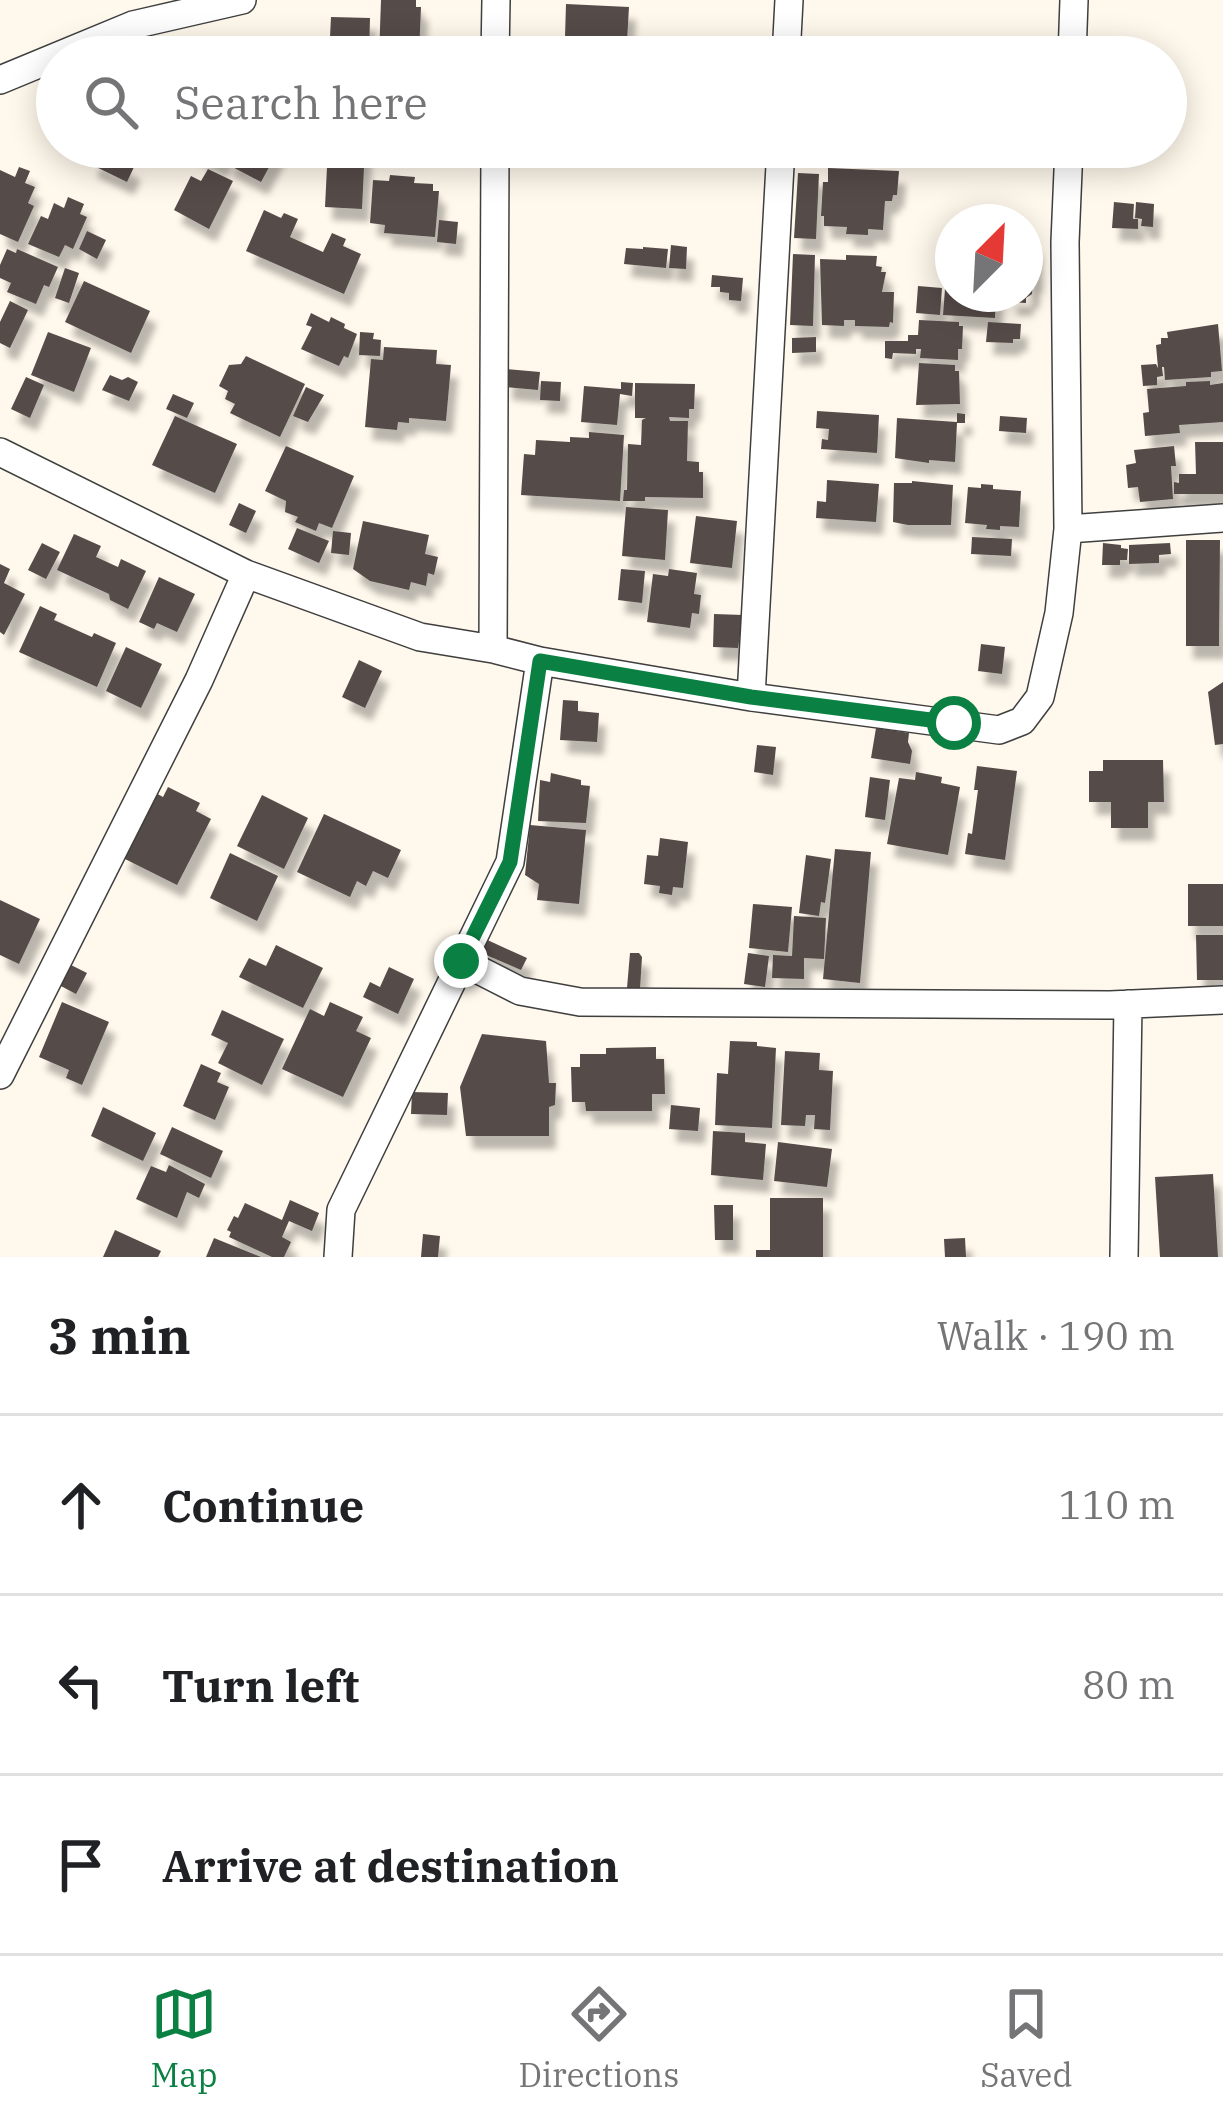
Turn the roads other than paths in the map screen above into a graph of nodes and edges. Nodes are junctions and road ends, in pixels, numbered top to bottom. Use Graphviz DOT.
graph roads {
  1 [pos="242,0"];
  2 [pos="496,0"];
  3 [pos="789,0"];
  4 [pos="1074,0"];
  5 [pos="106,36"];
  6 [pos="495,36"];
  7 [pos="787,36"];
  8 [pos="1073,36"];
  9 [pos="36,65"];
  10 [pos="0,80"];
  11 [pos="495,168"];
  12 [pos="780,168"];
  13 [pos="1068,168"];
  14 [pos="0,452"];
  15 [pos="1223,518"];
  16 [pos="1068,529"];
  17 [pos="246,574"];
  18 [pos="493,649"];
  19 [pos="540,661"];
  20 [pos="751,697"];
  21 [pos="461,961"];
  22 [pos="1223,1000"];
  23 [pos="1128,1004"];
  24 [pos="0,1075"];
  25 [pos="338,1257"];
  26 [pos="1124,1257"];
  1 -- 5 [label="street"];
  2 -- 6 [label="street"];
  3 -- 7 [label="street"];
  4 -- 8 [label="street"];
  9 -- 10 [label="street"];
  11 -- 18 [label="street"];
  12 -- 20 [label="street"];
  13 -- 16 [label="street"];
  14 -- 17 [label="street"];
  15 -- 16 [label="street"];
  16 -- 20 [label="street"];
  17 -- 18 [label="street"];
  17 -- 24 [label="street"];
  18 -- 19 [label="street"];
  19 -- 20 [label="street"];
  19 -- 21 [label="street"];
  21 -- 23 [label="street"];
  21 -- 25 [label="street"];
  22 -- 23 [label="street"];
  23 -- 26 [label="street"];
}
